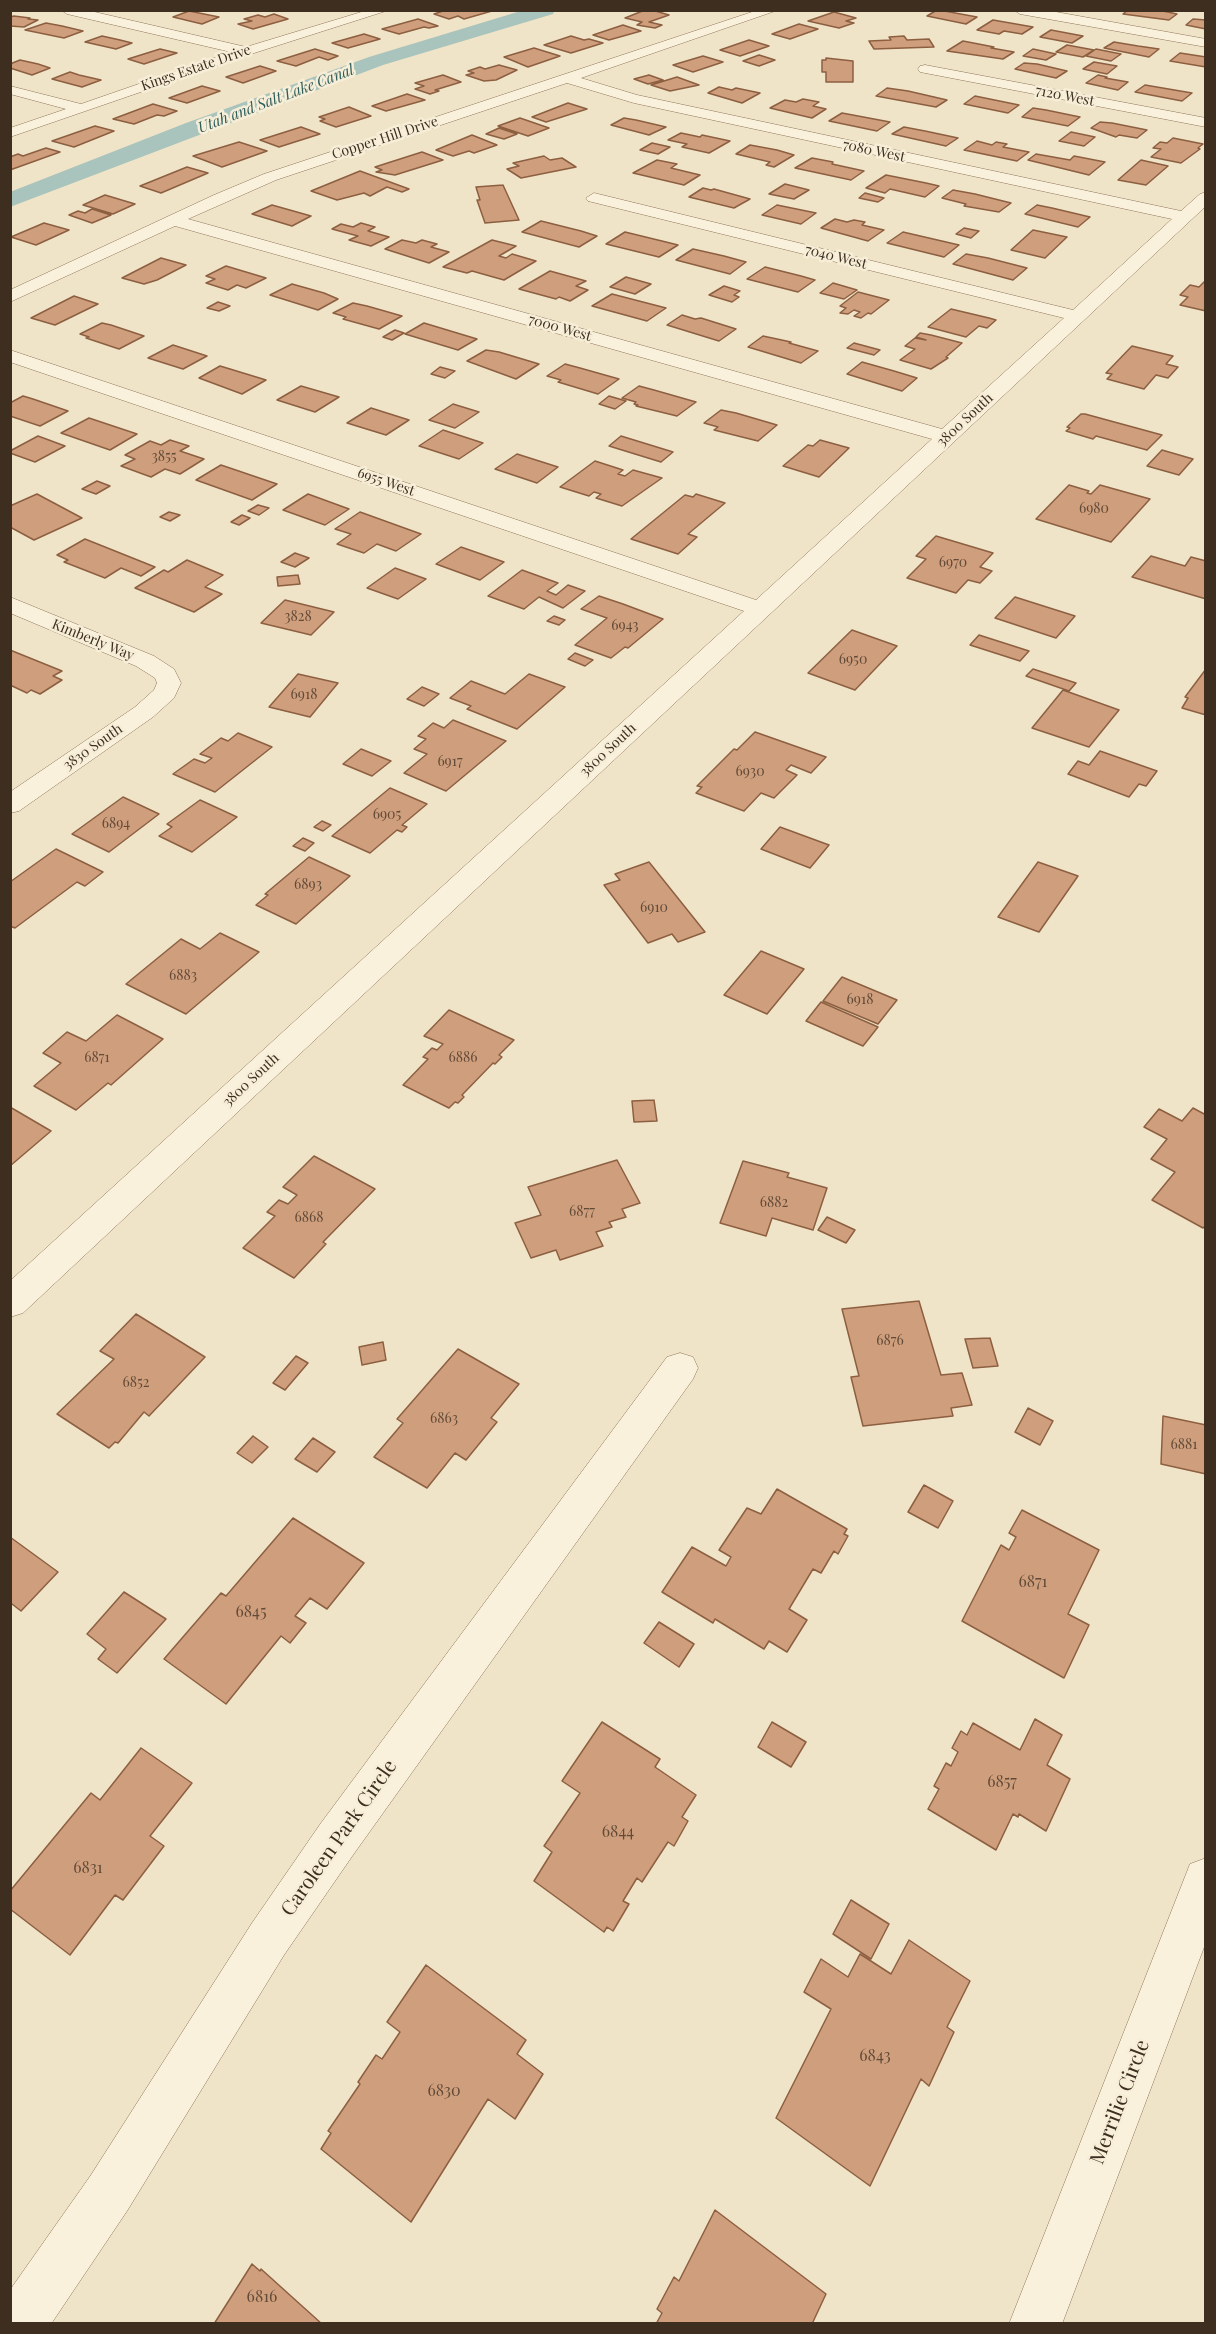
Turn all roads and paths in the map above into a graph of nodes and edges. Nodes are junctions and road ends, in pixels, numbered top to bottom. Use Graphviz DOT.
graph roads {
  1 [pos="67,10"];
  2 [pos="383,10"];
  3 [pos="772,10"];
  4 [pos="1020,10"];
  5 [pos="1206,43"];
  6 [pos="246,51"];
  7 [pos="925,69"];
  8 [pos="566,78"];
  9 [pos="10,90"];
  10 [pos="81,108"];
  11 [pos="1206,123"];
  12 [pos="10,133"];
  13 [pos="1206,197"];
  14 [pos="594,198"];
  15 [pos="1184,217"];
  16 [pos="172,220"];
  17 [pos="10,297"];
  18 [pos="1077,316"];
  19 [pos="10,356"];
  20 [pos="947,436"];
  21 [pos="10,603"];
  22 [pos="761,609"];
  23 [pos="169,683"];
  24 [pos="10,805"];
  25 [pos="10,1303"];
  26 [pos="680,1368"];
  27 [pos="1206,1880"];
  28 [pos="19,2324"];
  29 [pos="1035,2324"];
  1 -- 6 [label="street"];
  2 -- 6 [label="street, Kings Estate Drive"];
  3 -- 8 [label="street, Copper Hill Drive"];
  4 -- 5 [label="street"];
  6 -- 10 [label="street, Kings Estate Drive"];
  7 -- 11 [label="street, 7120 West"];
  8 -- 15 [label="street, 7080 West"];
  8 -- 16 [label="street, Copper Hill Drive"];
  9 -- 10 [label="street"];
  10 -- 12 [label="street, Kings Estate Drive"];
  13 -- 15 [label="street, 3800 South"];
  14 -- 18 [label="street, 7040 West"];
  15 -- 18 [label="street, 3800 South"];
  16 -- 17 [label="street, Copper Hill Drive"];
  16 -- 20 [label="street, 7000 West"];
  18 -- 20 [label="street, 3800 South"];
  19 -- 22 [label="street, 6955 West"];
  20 -- 22 [label="street, 3800 South"];
  21 -- 23 [label="street, Kimberly Way"];
  22 -- 25 [label="street, 3800 South"];
  23 -- 24 [label="street, 3830 South"];
  26 -- 28 [label="street, Caroleen Park Circle"];
  27 -- 29 [label="street, Merrilie Circle"];
}
